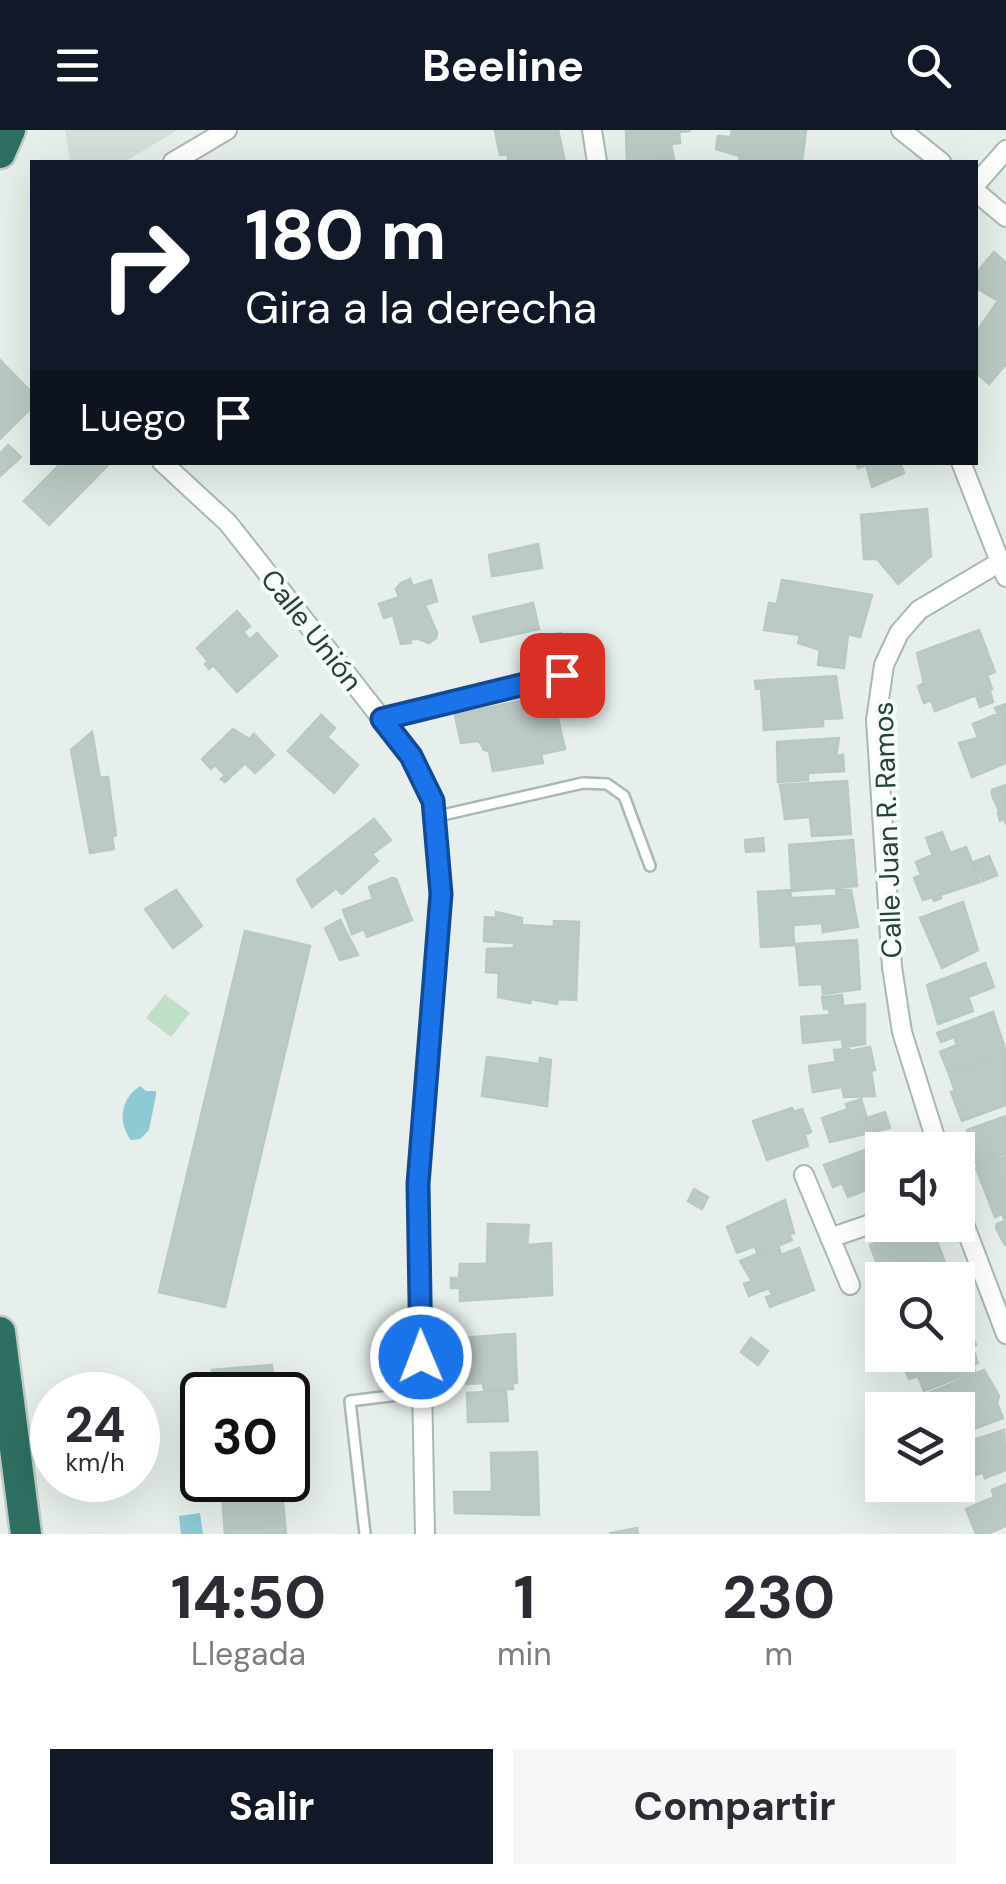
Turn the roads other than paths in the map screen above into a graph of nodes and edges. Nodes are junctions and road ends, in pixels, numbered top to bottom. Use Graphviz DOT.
graph roads {
  1 [pos="10,130"];
  2 [pos="228,130"];
  3 [pos="592,130"];
  4 [pos="901,130"];
  5 [pos="1006,150"];
  6 [pos="0,153"];
  7 [pos="177,160"];
  8 [pos="597,160"];
  9 [pos="938,160"];
  10 [pos="978,184"];
  11 [pos="978,191"];
  12 [pos="1006,217"];
  13 [pos="165,465"];
  14 [pos="962,465"];
  15 [pos="1003,569"];
  16 [pos="562,675"];
  17 [pos="382,719"];
  18 [pos="434,817"];
  19 [pos="650,866"];
  20 [pos="933,1132"];
  21 [pos="804,1175"];
  22 [pos="865,1226"];
  23 [pos="830,1238"];
  24 [pos="971,1242"];
  25 [pos="850,1286"];
  26 [pos="0,1332"];
  27 [pos="1006,1334"];
  28 [pos="422,1392"];
  29 [pos="26,1534"];
  30 [pos="364,1534"];
  31 [pos="425,1534"];
  1 -- 6 [label="highway"];
  2 -- 7 [label="street"];
  3 -- 8 [label="street"];
  4 -- 9 [label="street"];
  5 -- 10 [label="street"];
  11 -- 12 [label="street"];
  13 -- 17 [label="street, Calle Unión"];
  14 -- 15 [label="street"];
  15 -- 20 [label="street, Calle Juan R. Ramos"];
  16 -- 17 [label="lane"];
  17 -- 18 [label="street, Calle Unión"];
  18 -- 19 [label="lane"];
  18 -- 28 [label="street, Calle Unión"];
  21 -- 23 [label="street"];
  22 -- 23 [label="street"];
  23 -- 25 [label="street"];
  24 -- 27 [label="street"];
  26 -- 29 [label="highway"];
  28 -- 30 [label="lane"];
  28 -- 31 [label="street, Calle Unión"];
}
